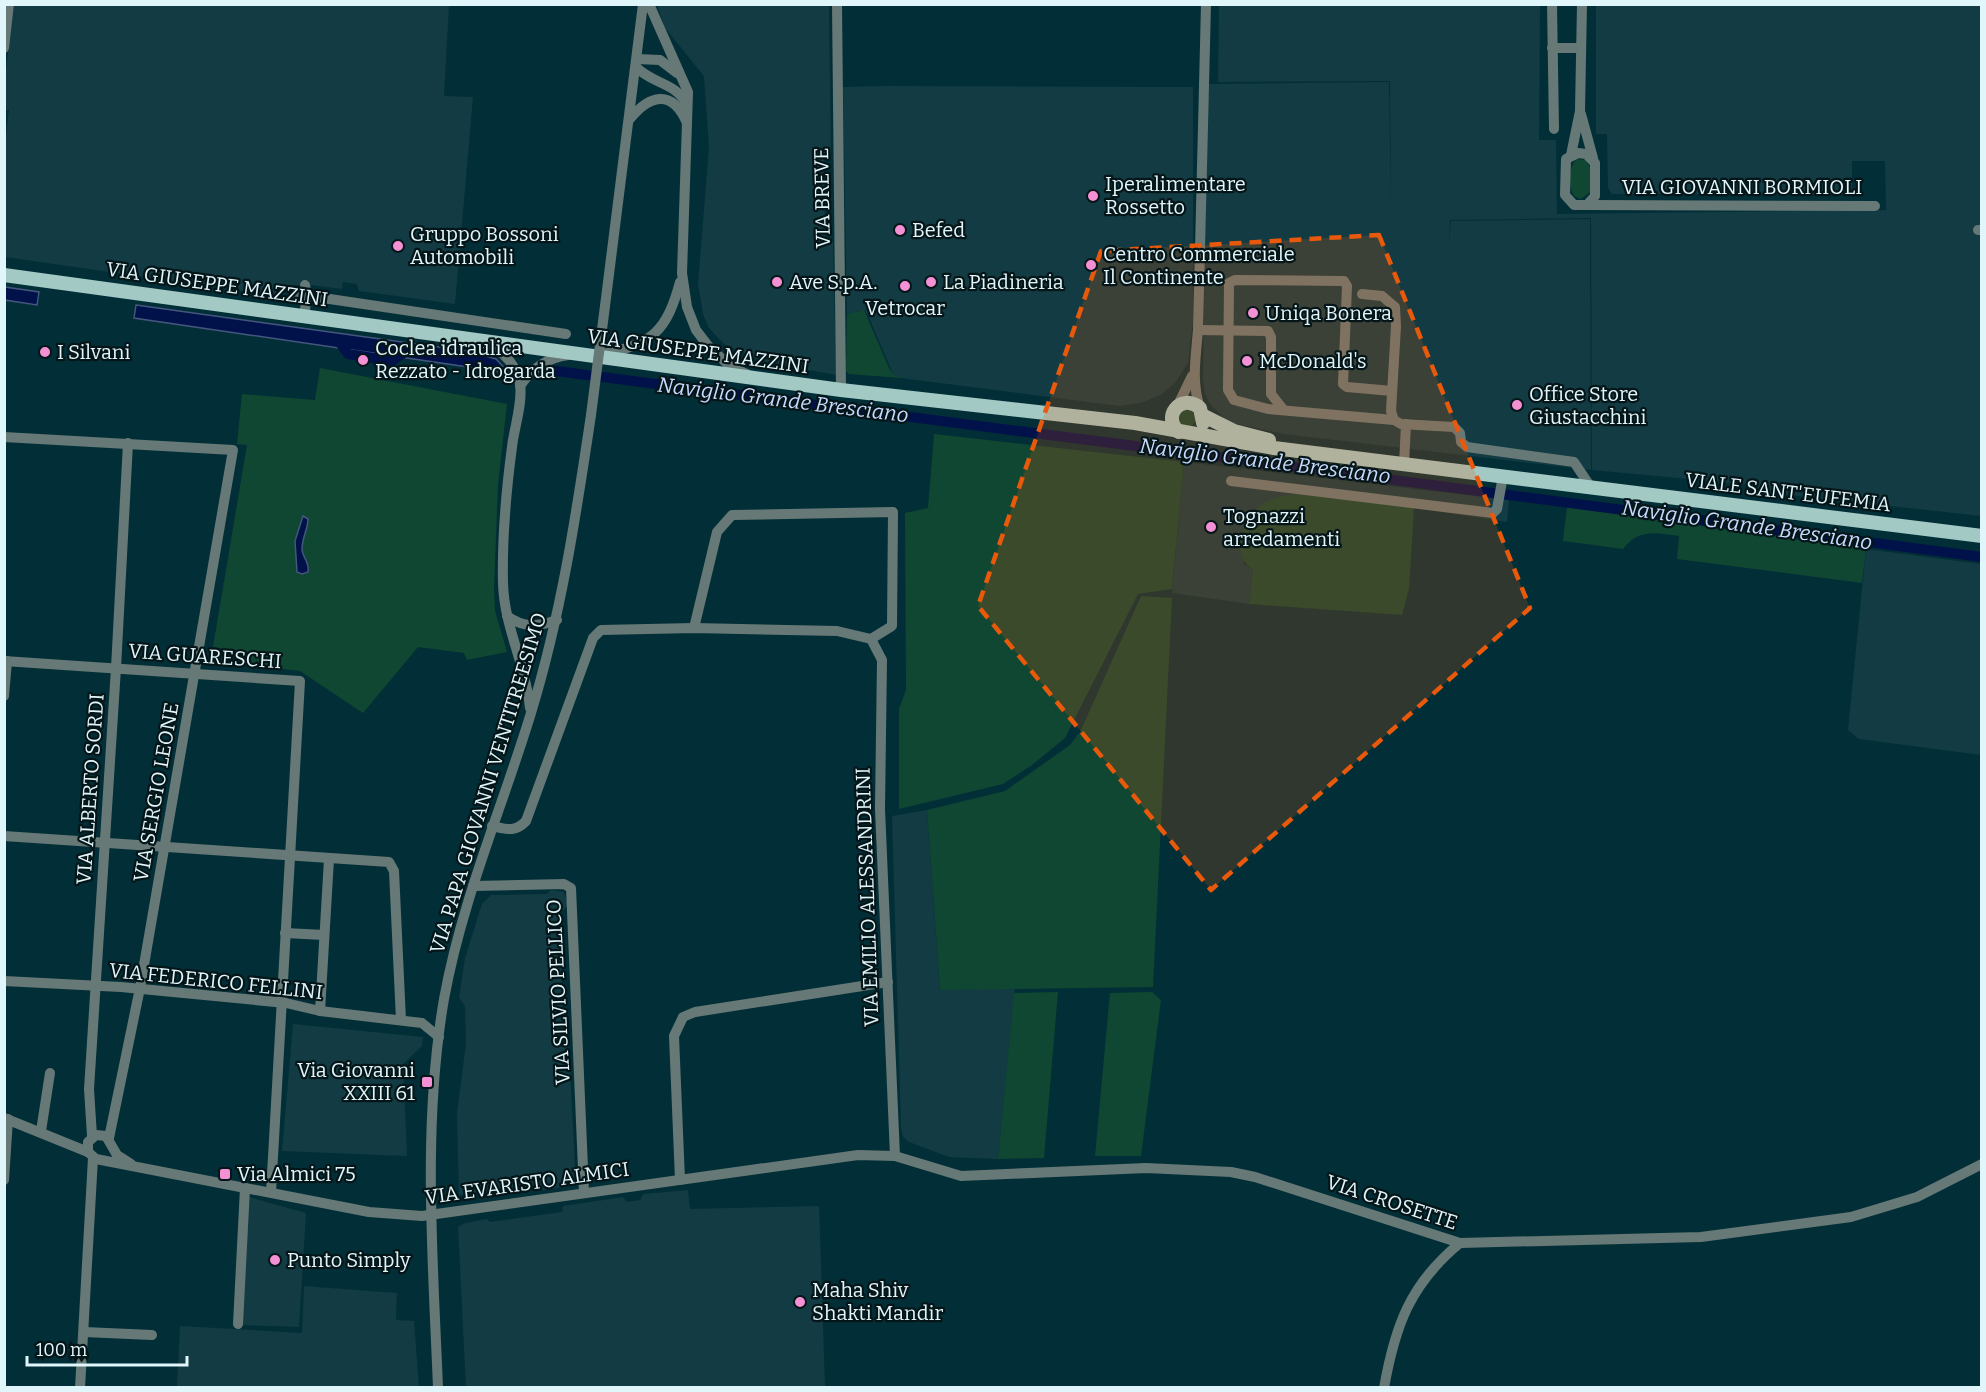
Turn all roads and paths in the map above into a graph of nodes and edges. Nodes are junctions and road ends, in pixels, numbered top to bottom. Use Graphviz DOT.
graph roads {
  1 [pos="9,4"];
  2 [pos="643,4"];
  3 [pos="649,4"];
  4 [pos="837,4"];
  5 [pos="1206,4"];
  6 [pos="1552,4"];
  7 [pos="1582,4"];
  8 [pos="4,48"];
  9 [pos="1552,48"];
  10 [pos="1581,48"];
  11 [pos="637,63"];
  12 [pos="682,77"];
  13 [pos="689,111"];
  14 [pos="1580,111"];
  15 [pos="628,120"];
  16 [pos="689,127"];
  17 [pos="1554,129"];
  18 [pos="1571,155"];
  19 [pos="1593,158"];
  20 [pos="1595,196"];
  21 [pos="1610,204"];
  22 [pos="1587,205"];
  23 [pos="1875,206"];
  24 [pos="682,273"];
  25 [pos="5,275"];
  26 [pos="1362,294"];
  27 [pos="363,304"];
  28 [pos="304,316"];
  29 [pos="360,324"];
  30 [pos="1198,330"];
  31 [pos="1228,330"];
  32 [pos="566,334"];
  33 [pos="483,342"];
  34 [pos="573,354"];
  35 [pos="590,356"];
  36 [pos="1194,367"];
  37 [pos="758,380"];
  38 [pos="520,386"];
  39 [pos="841,390"];
  40 [pos="1392,391"];
  41 [pos="1271,394"];
  42 [pos="1254,404"];
  43 [pos="1175,408"];
  44 [pos="1283,409"];
  45 [pos="1202,412"];
  46 [pos="1394,420"];
  47 [pos="1135,423"];
  48 [pos="1406,424"];
  49 [pos="1185,433"];
  50 [pos="4,437"];
  51 [pos="128,443"];
  52 [pos="1327,453"];
  53 [pos="1404,464"];
  54 [pos="1231,481"];
  55 [pos="1502,481"];
  56 [pos="1590,486"];
  57 [pos="1982,536"];
  58 [pos="507,616"];
  59 [pos="557,620"];
  60 [pos="694,628"];
  61 [pos="871,639"];
  62 [pos="6,661"];
  63 [pos="116,668"];
  64 [pos="195,672"];
  65 [pos="4,696"];
  66 [pos="531,714"];
  67 [pos="492,826"];
  68 [pos="4,836"];
  69 [pos="105,844"];
  70 [pos="165,847"];
  71 [pos="290,856"];
  72 [pos="328,859"];
  73 [pos="473,886"];
  74 [pos="285,933"];
  75 [pos="324,935"];
  76 [pos="4,981"];
  77 [pos="888,982"];
  78 [pos="96,986"];
  79 [pos="140,988"];
  80 [pos="281,1003"];
  81 [pos="320,1011"];
  82 [pos="442,1011"];
  83 [pos="401,1020"];
  84 [pos="422,1023"];
  85 [pos="439,1036"];
  86 [pos="50,1073"];
  87 [pos="6,1118"];
  88 [pos="41,1131"];
  89 [pos="111,1143"];
  90 [pos="90,1149"];
  91 [pos="895,1156"];
  92 [pos="131,1164"];
  93 [pos="1982,1164"];
  94 [pos="4,1180"];
  95 [pos="680,1180"];
  96 [pos="245,1188"];
  97 [pos="271,1192"];
  98 [pos="584,1192"];
  99 [pos="433,1216"];
  100 [pos="1460,1243"];
  101 [pos="238,1324"];
  102 [pos="84,1332"];
  103 [pos="152,1335"];
  104 [pos="81,1388"];
  105 [pos="438,1388"];
  106 [pos="1384,1388"];
  1 -- 8 [label="street"];
  2 -- 11 [label="street, VIA PAPA GIOVANNI VENTITREESIMO"];
  3 -- 12 [label="street"];
  4 -- 39 [label="street, VIA BREVE"];
  5 -- 30 [label="street"];
  6 -- 9 [label="street"];
  7 -- 10 [label="street, VIA GIOVANNI BORMIOLI"];
  9 -- 10 [label="street"];
  9 -- 17 [label="street"];
  10 -- 14 [label="street, VIA GIOVANNI BORMIOLI"];
  11 -- 12 [label="street"];
  11 -- 13 [label="street"];
  11 -- 15 [label="street, VIA PAPA GIOVANNI VENTITREESIMO"];
  12 -- 13 [label="street"];
  13 -- 16 [label="street"];
  14 -- 18 [label="street, VIA GIOVANNI BORMIOLI"];
  14 -- 19 [label="street, VIA GIOVANNI BORMIOLI"];
  15 -- 16 [label="street"];
  15 -- 59 [label="street, VIA PAPA GIOVANNI VENTITREESIMO, bridge"];
  16 -- 24 [label="street"];
  18 -- 19 [label="street"];
  18 -- 22 [label="street, VIA GIOVANNI BORMIOLI"];
  19 -- 20 [label="street, VIA GIOVANNI BORMIOLI"];
  20 -- 21 [label="street, VIA GIOVANNI BORMIOLI"];
  20 -- 22 [label="street, VIA GIOVANNI BORMIOLI"];
  21 -- 22 [label="street, VIA GIOVANNI BORMIOLI"];
  21 -- 23 [label="street, VIA GIOVANNI BORMIOLI"];
  24 -- 35 [label="street"];
  24 -- 37 [label="street"];
  25 -- 28 [label="main road, VIA GIUSEPPE MAZZINI"];
  26 -- 40 [label="street"];
  27 -- 28 [label="street"];
  27 -- 29 [label="street"];
  27 -- 32 [label="street"];
  28 -- 29 [label="main road, VIA GIUSEPPE MAZZINI"];
  29 -- 33 [label="main road, VIA GIUSEPPE MAZZINI"];
  30 -- 31 [label="street"];
  30 -- 36 [label="street"];
  31 -- 40 [label="street"];
  31 -- 41 [label="street"];
  31 -- 42 [label="street"];
  33 -- 34 [label="main road, VIA GIUSEPPE MAZZINI"];
  33 -- 38 [label="street"];
  34 -- 35 [label="main road, VIA GIUSEPPE MAZZINI"];
  34 -- 38 [label="street"];
  35 -- 37 [label="main road, VIA GIUSEPPE MAZZINI"];
  36 -- 43 [label="street"];
  36 -- 45 [label="street"];
  37 -- 39 [label="main road, VIA GIUSEPPE MAZZINI"];
  38 -- 58 [label="street"];
  39 -- 47 [label="main road, VIA GIUSEPPE MAZZINI"];
  40 -- 46 [label="street"];
  41 -- 42 [label="street"];
  41 -- 44 [label="street"];
  42 -- 44 [label="street"];
  43 -- 45 [label="main road, VIALE SANT'EUFEMIA"];
  43 -- 47 [label="main road, VIA GIUSEPPE MAZZINI"];
  43 -- 49 [label="main road"];
  44 -- 46 [label="street"];
  45 -- 49 [label="main road"];
  45 -- 52 [label="main road, VIALE SANT'EUFEMIA"];
  46 -- 48 [label="street"];
  47 -- 49 [label="main road, VIA GIUSEPPE MAZZINI"];
  48 -- 53 [label="street"];
  48 -- 56 [label="street"];
  49 -- 52 [label="main road, VIALE SANT'EUFEMIA"];
  50 -- 51 [label="street"];
  51 -- 63 [label="street, VIA ALBERTO SORDI"];
  51 -- 64 [label="street, VIA SERGIO LEONE"];
  52 -- 53 [label="main road, VIALE SANT'EUFEMIA"];
  53 -- 55 [label="main road, VIALE SANT'EUFEMIA"];
  54 -- 55 [label="street"];
  55 -- 56 [label="main road, VIALE SANT'EUFEMIA"];
  56 -- 57 [label="main road, VIALE SANT'EUFEMIA"];
  58 -- 59 [label="street"];
  58 -- 66 [label="street"];
  59 -- 66 [label="street, VIA PAPA GIOVANNI VENTITREESIMO"];
  60 -- 61 [label="street"];
  60 -- 61 [label="street"];
  60 -- 67 [label="street"];
  61 -- 77 [label="street, VIA EMILIO ALESSANDRINI"];
  62 -- 63 [label="street, VIA GUARESCHI"];
  62 -- 65 [label="street"];
  63 -- 64 [label="street, VIA GUARESCHI"];
  63 -- 69 [label="street, VIA ALBERTO SORDI"];
  64 -- 70 [label="street, VIA SERGIO LEONE"];
  64 -- 71 [label="street, VIA GUARESCHI"];
  66 -- 67 [label="street, VIA PAPA GIOVANNI VENTITREESIMO"];
  67 -- 73 [label="street, VIA PAPA GIOVANNI VENTITREESIMO"];
  68 -- 69 [label="street"];
  69 -- 70 [label="street"];
  69 -- 78 [label="street, VIA ALBERTO SORDI"];
  70 -- 71 [label="street"];
  70 -- 79 [label="street, VIA SERGIO LEONE"];
  71 -- 72 [label="street"];
  71 -- 74 [label="street, VIA GUARESCHI"];
  72 -- 75 [label="street"];
  72 -- 83 [label="street"];
  73 -- 82 [label="street, VIA PAPA GIOVANNI VENTITREESIMO"];
  73 -- 98 [label="street, VIA SILVIO PELLICO"];
  74 -- 75 [label="street"];
  74 -- 80 [label="street, VIA GUARESCHI"];
  75 -- 81 [label="street"];
  76 -- 78 [label="street, VIA FEDERICO FELLINI"];
  77 -- 91 [label="street, VIA EMILIO ALESSANDRINI"];
  77 -- 95 [label="street"];
  78 -- 79 [label="street, VIA FEDERICO FELLINI"];
  78 -- 90 [label="street, VIA ALBERTO SORDI"];
  79 -- 80 [label="street, VIA FEDERICO FELLINI"];
  79 -- 89 [label="street, VIA SERGIO LEONE"];
  80 -- 81 [label="street, VIA FEDERICO FELLINI"];
  80 -- 97 [label="street, VIA GUARESCHI"];
  81 -- 83 [label="street, VIA FEDERICO FELLINI"];
  82 -- 84 [label="street"];
  82 -- 85 [label="street, VIA PAPA GIOVANNI VENTITREESIMO"];
  83 -- 84 [label="street, VIA FEDERICO FELLINI"];
  84 -- 85 [label="street"];
  85 -- 99 [label="street, VIA PAPA GIOVANNI VENTITREESIMO"];
  86 -- 88 [label="street"];
  87 -- 88 [label="street, VIA EVARISTO ALMICI"];
  87 -- 94 [label="street"];
  88 -- 90 [label="street, VIA EVARISTO ALMICI"];
  89 -- 90 [label="street"];
  89 -- 90 [label="street"];
  89 -- 92 [label="street, VIA EVARISTO ALMICI"];
  90 -- 92 [label="street, VIA EVARISTO ALMICI"];
  90 -- 102 [label="street, VIA ALBERTO SORDI"];
  91 -- 95 [label="street, VIA EVARISTO ALMICI"];
  91 -- 100 [label="street, VIA CROSETTE"];
  92 -- 96 [label="street, VIA EVARISTO ALMICI"];
  93 -- 100 [label="street, VIA CROSETTE"];
  95 -- 98 [label="street, VIA EVARISTO ALMICI"];
  96 -- 97 [label="street, VIA EVARISTO ALMICI"];
  96 -- 101 [label="street"];
  97 -- 99 [label="street, VIA EVARISTO ALMICI"];
  98 -- 99 [label="street, VIA EVARISTO ALMICI"];
  99 -- 105 [label="street, VIA PAPA GIOVANNI VENTITREESIMO"];
  100 -- 106 [label="street"];
  102 -- 103 [label="street"];
  102 -- 104 [label="street, VIA ALBERTO SORDI"];
}
